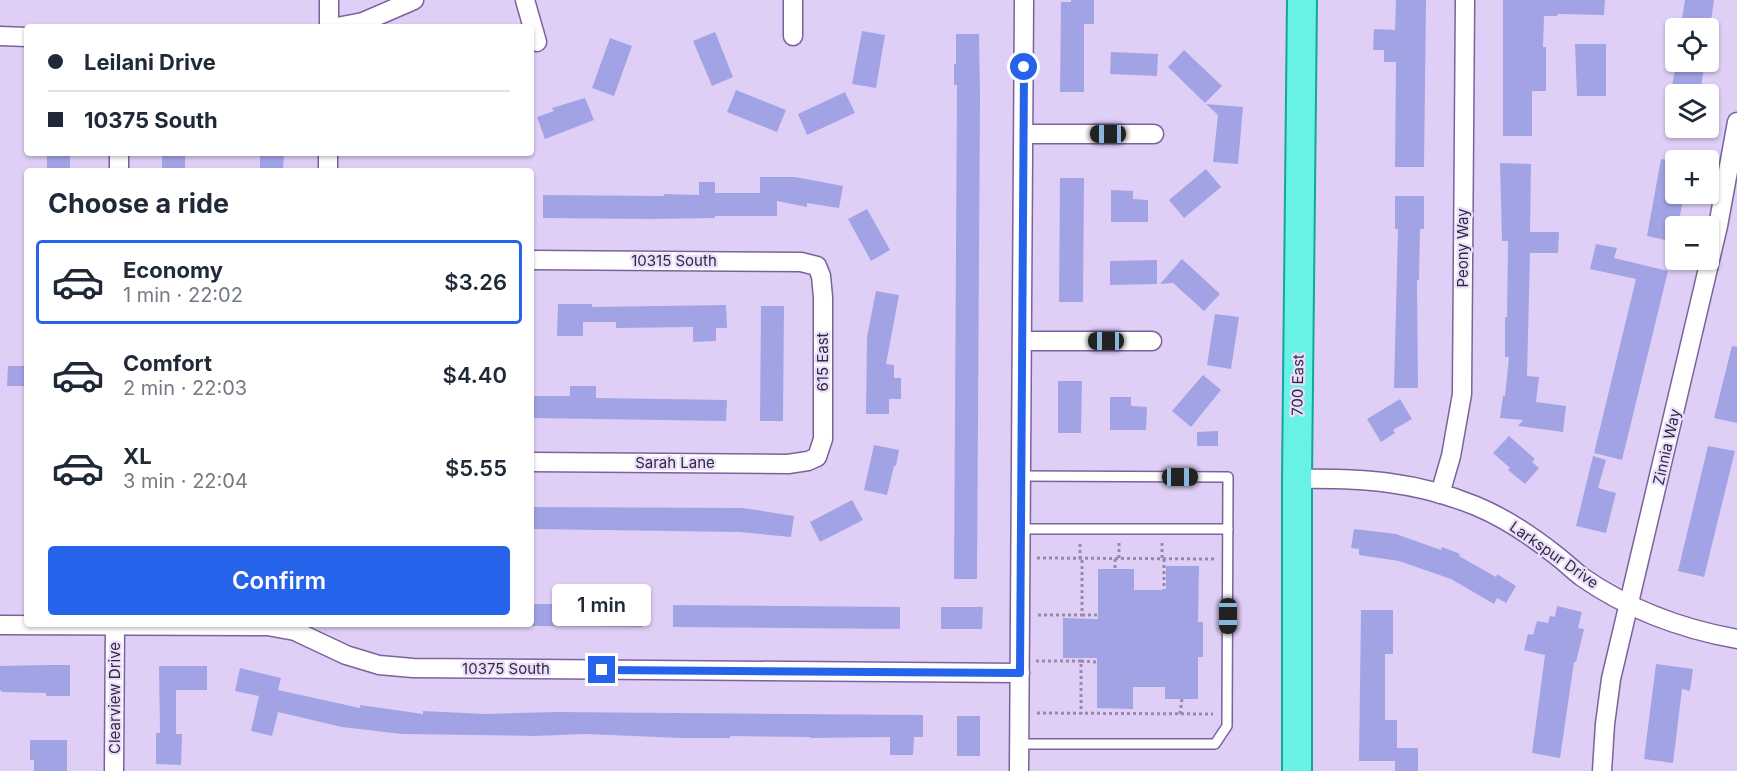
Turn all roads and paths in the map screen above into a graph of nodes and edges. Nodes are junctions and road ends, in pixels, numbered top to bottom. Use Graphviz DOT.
graph roads {
  1 [pos="329,0"];
  2 [pos="414,0"];
  3 [pos="525,0"];
  4 [pos="793,0"];
  5 [pos="1024,0"];
  6 [pos="1302,0"];
  7 [pos="1466,0"];
  8 [pos="329,24"];
  9 [pos="353,24"];
  10 [pos="532,24"];
  11 [pos="534,32"];
  12 [pos="0,36"];
  13 [pos="793,36"];
  14 [pos="24,37"];
  15 [pos="537,42"];
  16 [pos="1737,122"];
  17 [pos="1024,134"];
  18 [pos="1154,134"];
  19 [pos="534,260"];
  20 [pos="817,266"];
  21 [pos="1022,341"];
  22 [pos="1152,341"];
  23 [pos="817,457"];
  24 [pos="534,462"];
  25 [pos="1021,476"];
  26 [pos="1297,479"];
  27 [pos="1440,494"];
  28 [pos="1228,529"];
  29 [pos="1021,530"];
  30 [pos="1080,540"];
  31 [pos="1119,541"];
  32 [pos="1162,541"];
  33 [pos="1037,558"];
  34 [pos="1081,559"];
  35 [pos="1117,559"];
  36 [pos="1163,559"];
  37 [pos="1216,559"];
  38 [pos="1115,569"];
  39 [pos="1164,590"];
  40 [pos="1628,604"];
  41 [pos="1037,615"];
  42 [pos="1082,615"];
  43 [pos="1098,615"];
  44 [pos="0,625"];
  45 [pos="24,625"];
  46 [pos="115,627"];
  47 [pos="273,627"];
  48 [pos="318,632"];
  49 [pos="1737,639"];
  50 [pos="1036,661"];
  51 [pos="1081,661"];
  52 [pos="1097,662"];
  53 [pos="1020,673"];
  54 [pos="1182,699"];
  55 [pos="1117,708"];
  56 [pos="1036,713"];
  57 [pos="1081,714"];
  58 [pos="1115,714"];
  59 [pos="1180,714"];
  60 [pos="1215,714"];
  61 [pos="1020,744"];
  62 [pos="114,771"];
  63 [pos="1019,771"];
  64 [pos="1297,771"];
  65 [pos="1602,771"];
  1 -- 8 [label="street"];
  2 -- 9 [label="street"];
  3 -- 10 [label="street"];
  4 -- 13 [label="street"];
  5 -- 17 [label="street"];
  6 -- 26 [label="main road, 700 East"];
  7 -- 27 [label="street, Peony Way"];
  11 -- 15 [label="street"];
  12 -- 14 [label="street"];
  16 -- 40 [label="street, Zinnia Way"];
  17 -- 18 [label="street"];
  17 -- 21 [label="street"];
  19 -- 20 [label="street, 10315 South"];
  20 -- 23 [label="street, 615 East"];
  21 -- 22 [label="street"];
  21 -- 25 [label="street"];
  23 -- 24 [label="street, Sarah Lane"];
  25 -- 28 [label="lane"];
  25 -- 29 [label="street"];
  26 -- 27 [label="street, Larkspur Drive"];
  26 -- 64 [label="main road, 700 East"];
  27 -- 40 [label="street, Larkspur Drive"];
  28 -- 29 [label="lane"];
  28 -- 61 [label="lane"];
  29 -- 53 [label="street"];
  30 -- 34 [label="path"];
  31 -- 35 [label="path"];
  32 -- 36 [label="path"];
  33 -- 34 [label="path"];
  34 -- 35 [label="path"];
  34 -- 42 [label="path"];
  35 -- 36 [label="path"];
  35 -- 38 [label="path"];
  36 -- 37 [label="path"];
  36 -- 39 [label="path"];
  40 -- 49 [label="street, Larkspur Drive"];
  40 -- 65 [label="street, Zinnia Way"];
  41 -- 42 [label="path"];
  42 -- 43 [label="path"];
  44 -- 45 [label="street, 10375 South"];
  46 -- 62 [label="street, Clearview Drive"];
  47 -- 48 [label="street, 10375 South"];
  48 -- 53 [label="street, 10375 South"];
  50 -- 51 [label="path"];
  51 -- 52 [label="path"];
  51 -- 57 [label="path"];
  53 -- 61 [label="street"];
  54 -- 59 [label="path"];
  55 -- 58 [label="path"];
  56 -- 57 [label="path"];
  57 -- 58 [label="path"];
  58 -- 59 [label="path"];
  59 -- 60 [label="path"];
  61 -- 63 [label="street"];
}
